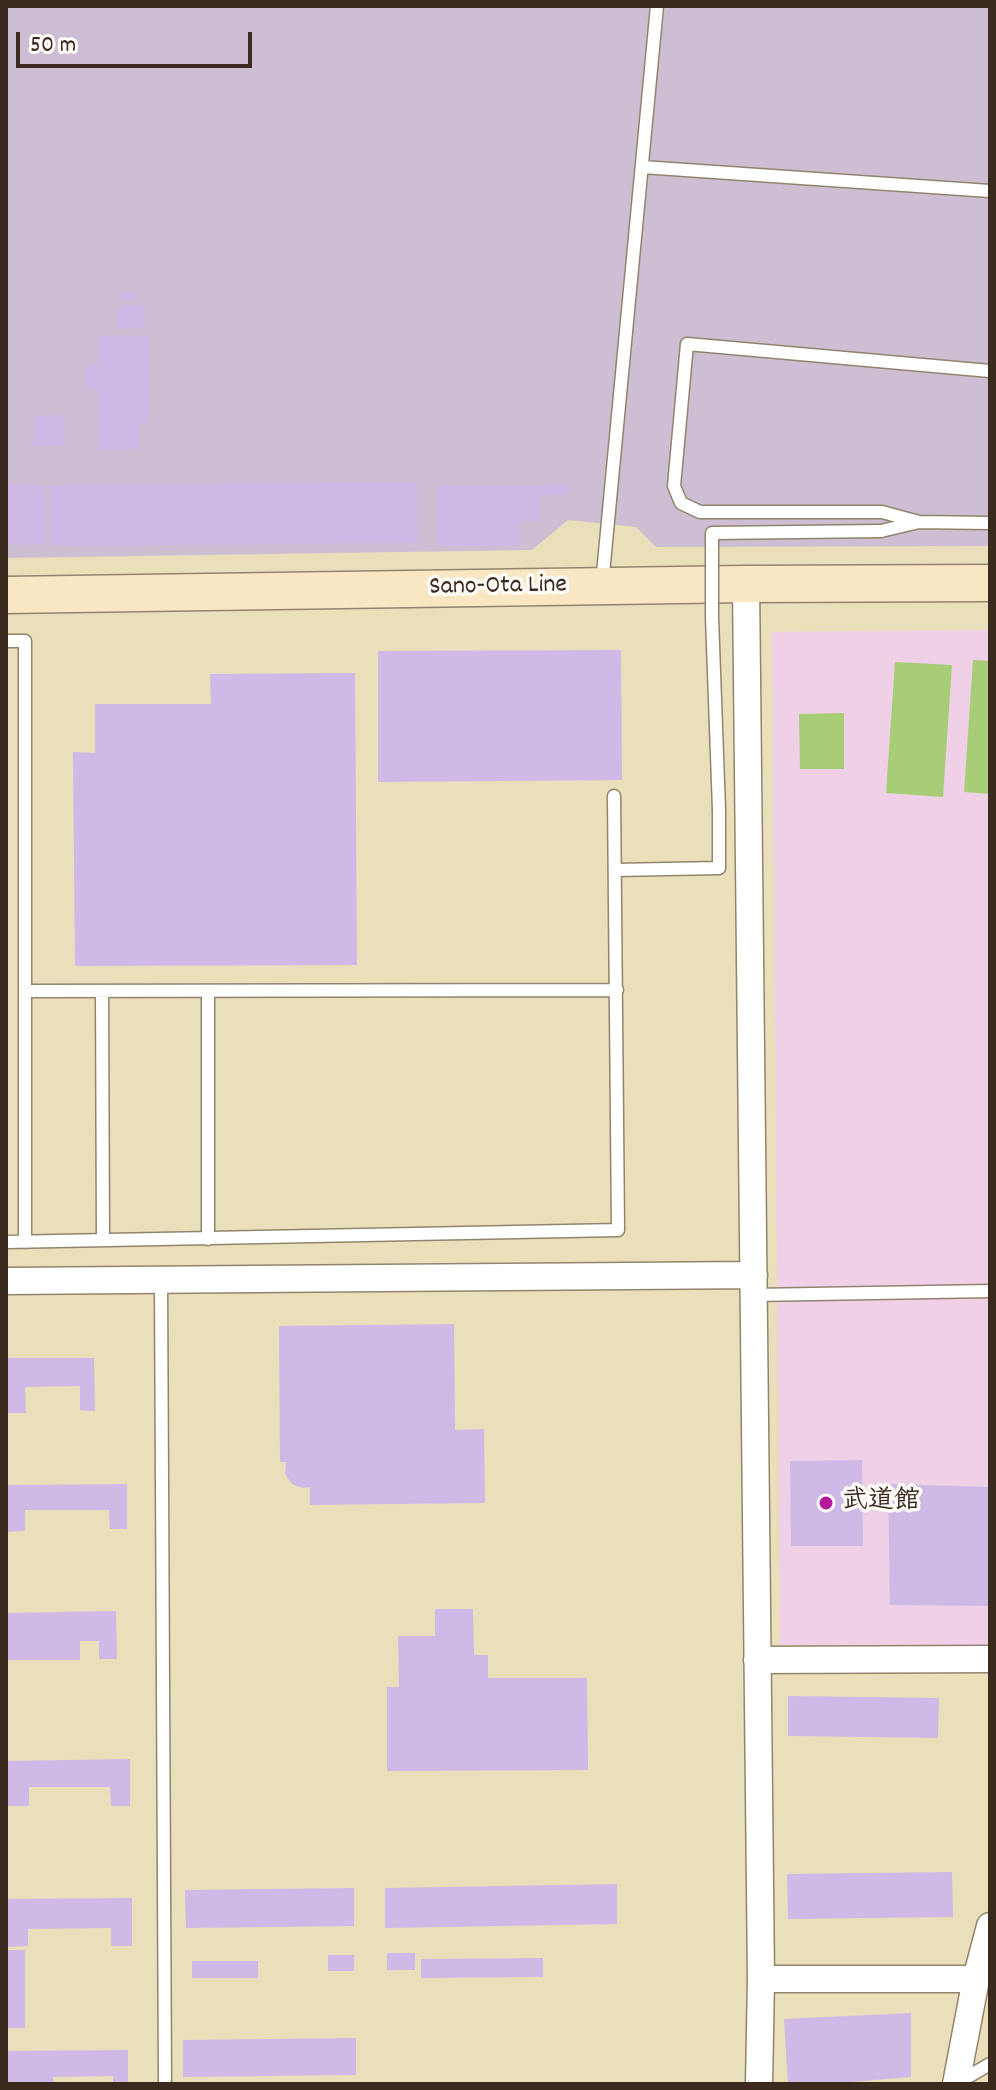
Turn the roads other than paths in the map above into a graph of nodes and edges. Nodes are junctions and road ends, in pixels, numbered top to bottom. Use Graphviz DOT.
graph roads {
  1 [pos="657,6"];
  2 [pos="642,167"];
  3 [pos="990,191"];
  4 [pos="990,371"];
  5 [pos="919,522"];
  6 [pos="990,523"];
  7 [pos="990,583"];
  8 [pos="746,584"];
  9 [pos="602,587"];
  10 [pos="6,595"];
  11 [pos="6,641"];
  12 [pos="614,796"];
  13 [pos="616,870"];
  14 [pos="617,990"];
  15 [pos="25,991"];
  16 [pos="208,991"];
  17 [pos="102,992"];
  18 [pos="208,1239"];
  19 [pos="103,1240"];
  20 [pos="6,1242"];
  21 [pos="25,1242"];
  22 [pos="6,1281"];
  23 [pos="161,1281"];
  24 [pos="754,1285"];
  25 [pos="990,1291"];
  26 [pos="990,1659"];
  27 [pos="757,1660"];
  28 [pos="990,1926"];
  29 [pos="761,1979"];
  30 [pos="976,1979"];
  31 [pos="990,2064"];
  32 [pos="165,2084"];
  33 [pos="759,2084"];
  34 [pos="956,2084"];
  1 -- 2 [label="lane"];
  2 -- 3 [label="lane"];
  2 -- 9 [label="lane"];
  4 -- 5 [label="lane"];
  5 -- 6 [label="lane"];
  5 -- 13 [label="lane, bridge"];
  7 -- 8 [label="main road, Sano-Ota Line"];
  8 -- 9 [label="main road, Sano-Ota Line"];
  8 -- 24 [label="street"];
  9 -- 10 [label="main road, Sano-Ota Line"];
  11 -- 15 [label="lane"];
  12 -- 13 [label="lane"];
  13 -- 14 [label="lane"];
  14 -- 16 [label="lane"];
  14 -- 18 [label="lane"];
  15 -- 17 [label="lane"];
  15 -- 21 [label="lane"];
  16 -- 17 [label="lane"];
  16 -- 18 [label="lane"];
  17 -- 19 [label="lane"];
  18 -- 19 [label="lane"];
  19 -- 21 [label="lane"];
  20 -- 21 [label="lane"];
  22 -- 23 [label="street"];
  23 -- 24 [label="street"];
  23 -- 32 [label="lane"];
  24 -- 25 [label="lane"];
  24 -- 27 [label="street"];
  26 -- 27 [label="street"];
  27 -- 29 [label="street"];
  28 -- 30 [label="street"];
  29 -- 30 [label="street"];
  29 -- 33 [label="street"];
  30 -- 34 [label="street"];
  31 -- 34 [label="lane"];
}
